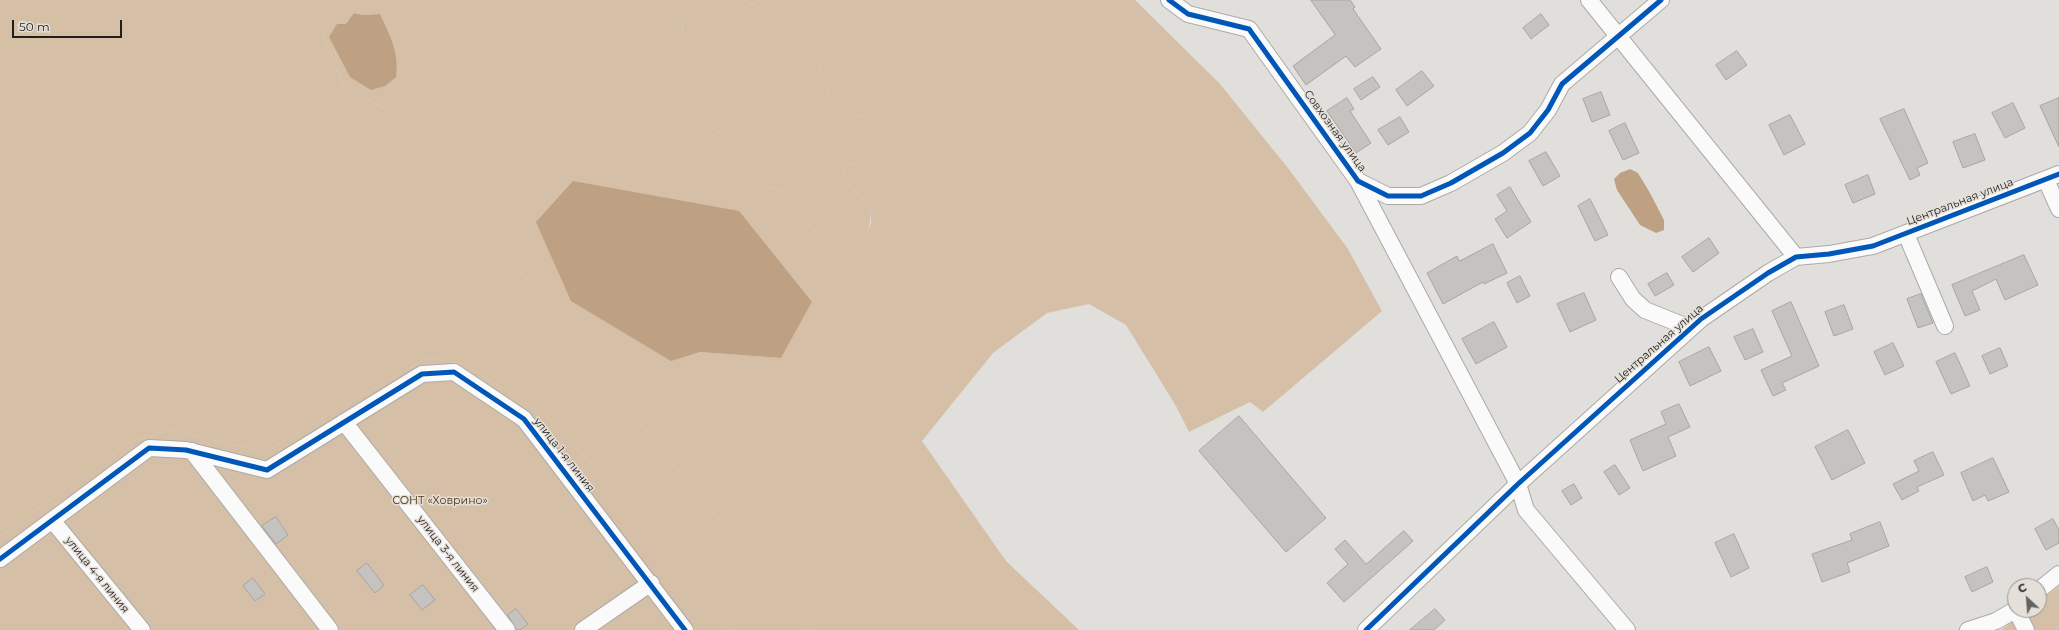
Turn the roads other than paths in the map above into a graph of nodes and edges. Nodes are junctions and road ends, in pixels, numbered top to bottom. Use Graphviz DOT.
graph roads {
  1 [pos="1169,0"];
  2 [pos="1589,0"];
  3 [pos="1661,0"];
  4 [pos="1619,35"];
  5 [pos="2052,177"];
  6 [pos="1358,181"];
  7 [pos="2059,209"];
  8 [pos="1906,234"];
  9 [pos="1796,257"];
  10 [pos="1619,277"];
  11 [pos="1945,326"];
  12 [pos="1690,328"];
  13 [pos="344,422"];
  14 [pos="192,451"];
  15 [pos="1518,484"];
  16 [pos="52,520"];
  17 [pos="0,559"];
  18 [pos="2059,574"];
  19 [pos="651,583"];
  20 [pos="2047,584"];
  21 [pos="2007,615"];
  22 [pos="2019,618"];
  23 [pos="142,630"];
  24 [pos="330,630"];
  25 [pos="507,630"];
  26 [pos="583,630"];
  27 [pos="685,630"];
  28 [pos="1366,630"];
  29 [pos="1627,630"];
  30 [pos="1968,630"];
  31 [pos="2026,630"];
  1 -- 6 [label="street, Совхозная улица"];
  2 -- 4 [label="street"];
  3 -- 4 [label="street, Совхозная улица"];
  4 -- 6 [label="street, Совхозная улица"];
  4 -- 9 [label="street"];
  5 -- 7 [label="street"];
  5 -- 8 [label="street, Центральная улица"];
  6 -- 15 [label="street"];
  8 -- 9 [label="street, Центральная улица"];
  8 -- 11 [label="street"];
  9 -- 12 [label="street, Центральная улица"];
  10 -- 12 [label="street"];
  12 -- 15 [label="street, Центральная улица"];
  13 -- 14 [label="street, улица 1-я линия"];
  13 -- 19 [label="street, улица 1-я линия"];
  13 -- 25 [label="street, улица 3-я линия"];
  14 -- 16 [label="street, улица 1-я линия"];
  14 -- 24 [label="street"];
  15 -- 28 [label="street, Центральная улица"];
  15 -- 29 [label="street"];
  16 -- 17 [label="street, улица 1-я линия"];
  16 -- 23 [label="street, улица 4-я линия"];
  18 -- 20 [label="street"];
  19 -- 26 [label="street"];
  19 -- 27 [label="street, улица 1-я линия"];
  21 -- 30 [label="street"];
  22 -- 31 [label="street"];
}
